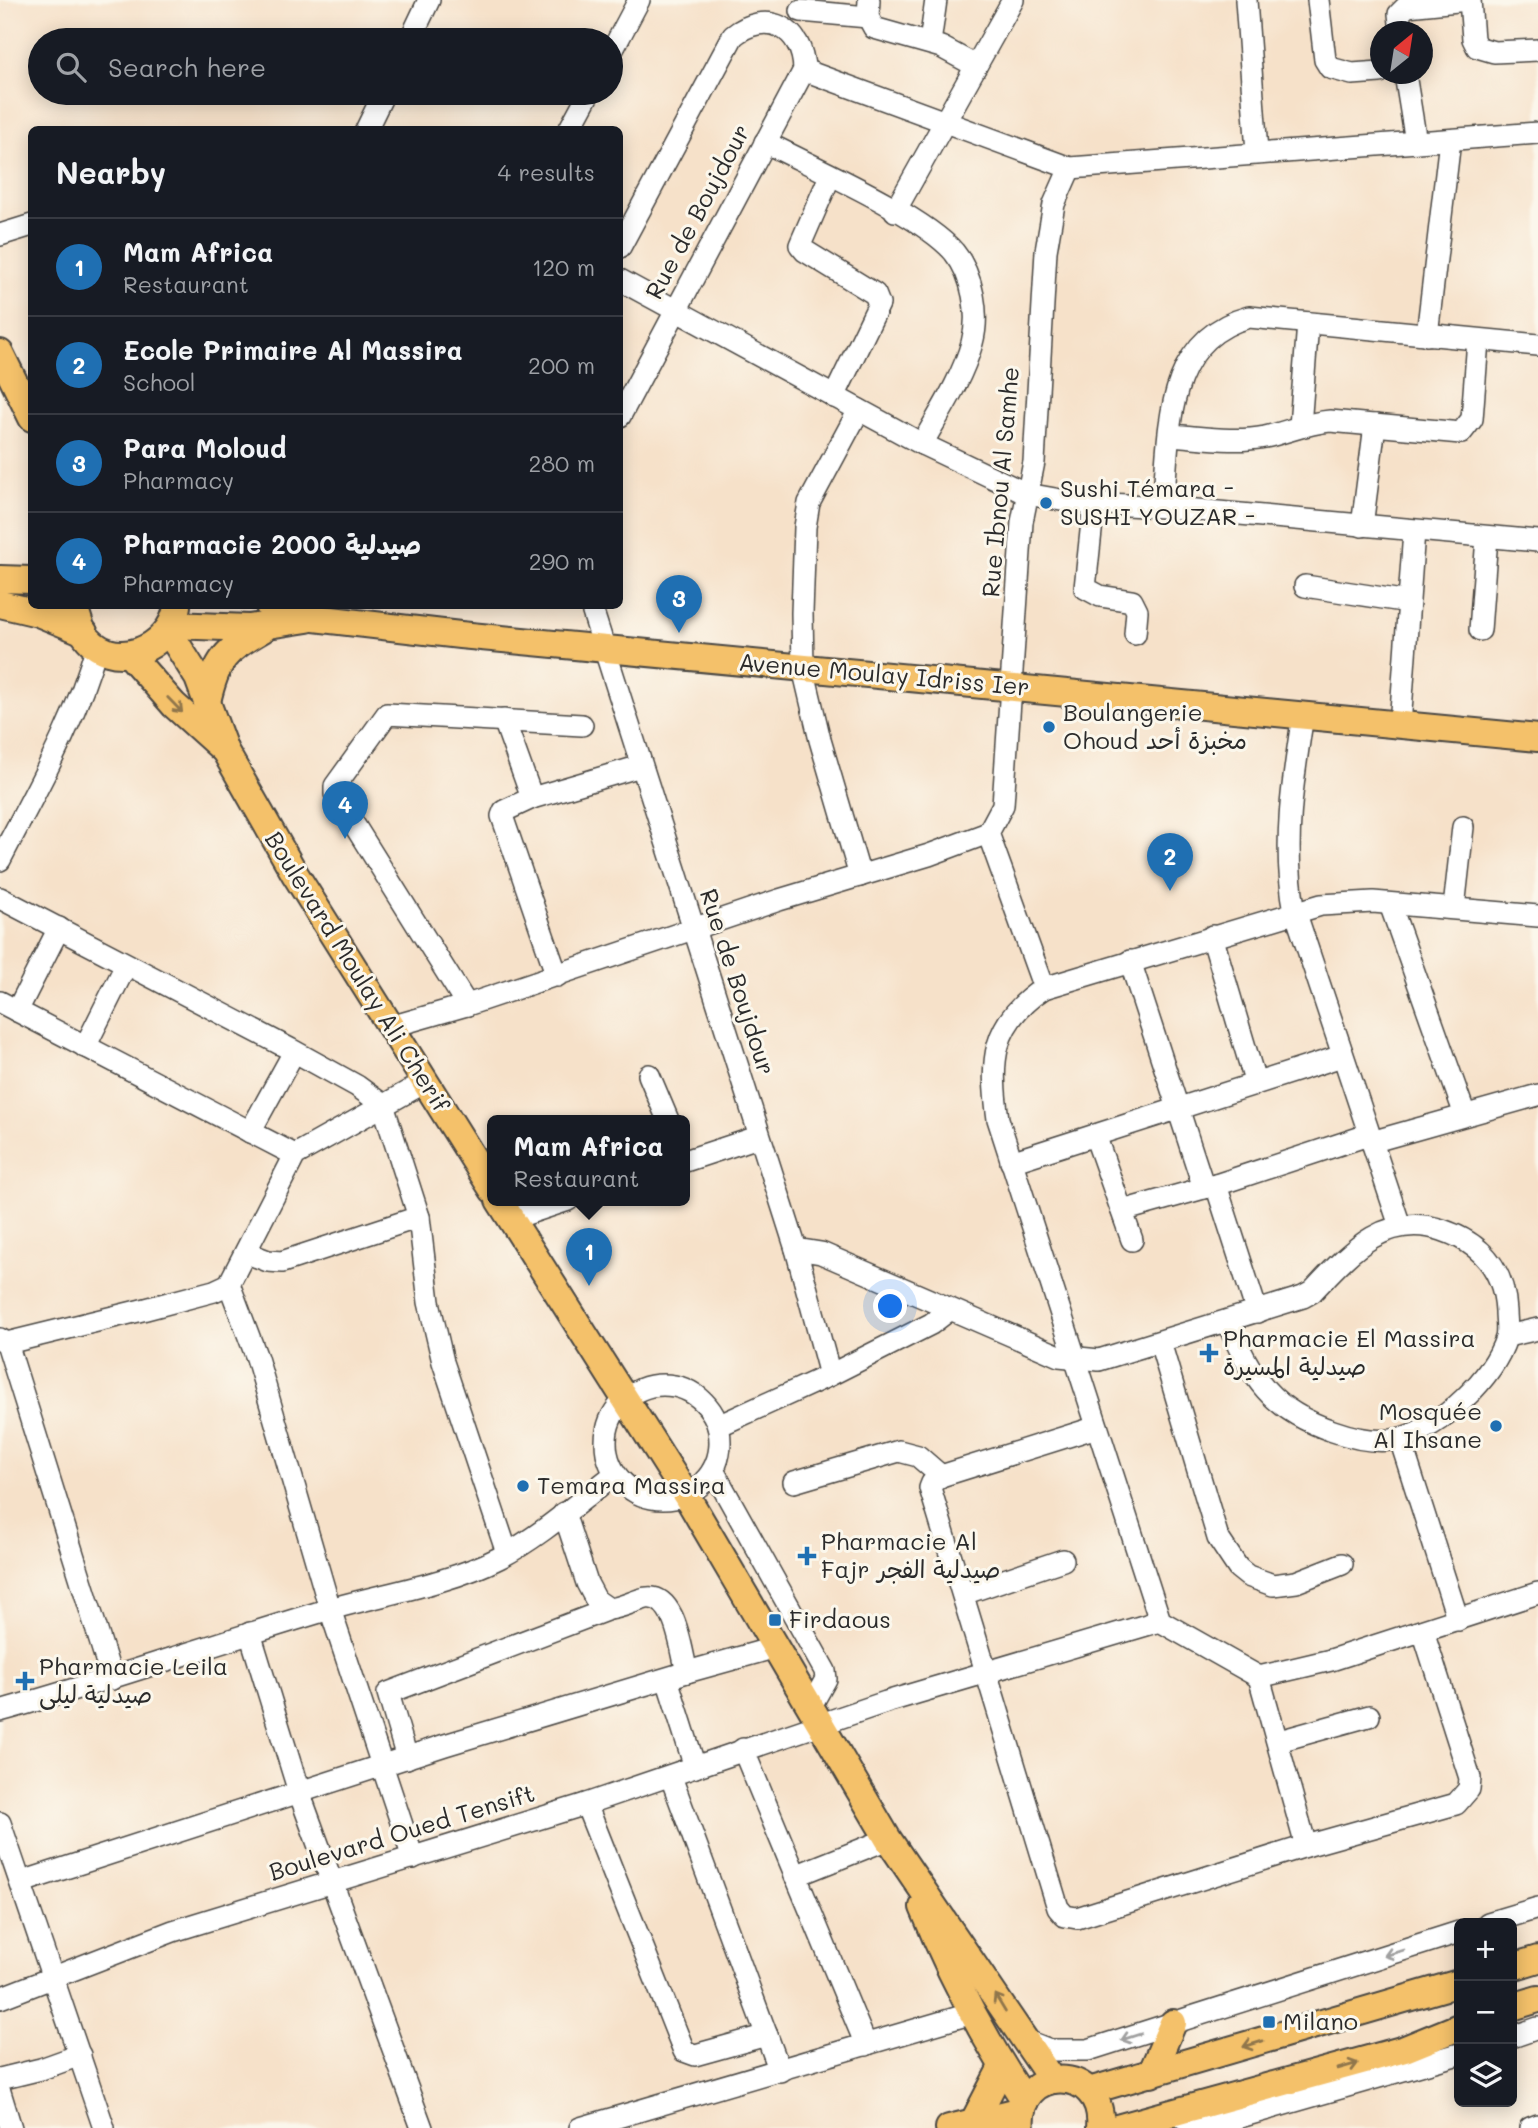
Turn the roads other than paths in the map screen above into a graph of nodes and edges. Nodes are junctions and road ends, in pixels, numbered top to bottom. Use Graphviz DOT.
graph roads {
  1 [pos="429,0"];
  2 [pos="639,0"];
  3 [pos="936,0"];
  4 [pos="1013,0"];
  5 [pos="1246,0"];
  6 [pos="1318,0"];
  7 [pos="1469,0"];
  8 [pos="801,6"];
  9 [pos="868,9"];
  10 [pos="1400,21"];
  11 [pos="416,28"];
  12 [pos="623,30"];
  13 [pos="795,34"];
  14 [pos="930,43"];
  15 [pos="1538,50"];
  16 [pos="976,66"];
  17 [pos="804,70"];
  18 [pos="1370,73"];
  19 [pos="1407,84"];
  20 [pos="378,105"];
  21 [pos="583,105"];
  22 [pos="946,122"];
  23 [pos="368,126"];
  24 [pos="571,126"];
  25 [pos="1538,133"];
  26 [pos="1450,140"];
  27 [pos="765,142"];
  28 [pos="1416,142"];
  29 [pos="1257,152"];
  30 [pos="1070,168"];
  31 [pos="830,176"];
  32 [pos="895,211"];
  33 [pos="28,226"];
  34 [pos="0,235"];
  35 [pos="623,241"];
  36 [pos="623,282"];
  37 [pos="676,310"];
  38 [pos="1308,323"];
  39 [pos="1427,335"];
  40 [pos="1478,340"];
  41 [pos="1538,345"];
  42 [pos="0,353"];
  43 [pos="834,397"];
  44 [pos="623,409"];
  45 [pos="859,410"];
  46 [pos="28,415"];
  47 [pos="1376,425"];
  48 [pos="1300,426"];
  49 [pos="1170,435"];
  50 [pos="922,444"];
  51 [pos="1027,494"];
  52 [pos="1094,503"];
  53 [pos="1163,507"];
  54 [pos="1362,526"];
  55 [pos="1414,531"];
  56 [pos="1488,537"];
  57 [pos="1538,541"];
  58 [pos="0,579"];
  59 [pos="28,580"];
  60 [pos="1305,586"];
  61 [pos="1409,602"];
  62 [pos="0,604"];
  63 [pos="75,609"];
  64 [pos="592,609"];
  65 [pos="268,616"];
  66 [pos="173,621"];
  67 [pos="1480,630"];
  68 [pos="1135,634"];
  69 [pos="90,639"];
  70 [pos="605,648"];
  71 [pos="129,654"];
  72 [pos="803,668"];
  73 [pos="1012,687"];
  74 [pos="207,702"];
  75 [pos="1303,715"];
  76 [pos="504,720"];
  77 [pos="582,725"];
  78 [pos="1401,725"];
  79 [pos="1538,738"];
  80 [pos="225,751"];
  81 [pos="641,766"];
  82 [pos="532,798"];
  83 [pos="1463,827"];
  84 [pos="988,832"];
  85 [pos="0,860"];
  86 [pos="860,876"];
  87 [pos="0,898"];
  88 [pos="1390,904"];
  89 [pos="1454,908"];
  90 [pos="1295,911"];
  91 [pos="1538,916"];
  92 [pos="59,928"];
  93 [pos="693,929"];
  94 [pos="1212,936"];
  95 [pos="1130,961"];
  96 [pos="126,965"];
  97 [pos="557,976"];
  98 [pos="1044,988"];
  99 [pos="467,1005"];
  100 [pos="9,1006"];
  101 [pos="390,1027"];
  102 [pos="85,1047"];
  103 [pos="294,1052"];
  104 [pos="1342,1056"];
  105 [pos="649,1075"];
  106 [pos="1255,1081"];
  107 [pos="425,1082"];
  108 [pos="1538,1095"];
  109 [pos="383,1105"];
  110 [pos="1176,1108"];
  111 [pos="666,1115"];
  112 [pos="1465,1115"];
  113 [pos="250,1132"];
  114 [pos="1095,1135"];
  115 [pos="758,1137"];
  116 [pos="1370,1138"];
  117 [pos="295,1155"];
  118 [pos="690,1159"];
  119 [pos="1011,1162"];
  120 [pos="487,1180"];
  121 [pos="1210,1186"];
  122 [pos="530,1206"];
  123 [pos="505,1210"];
  124 [pos="1122,1212"];
  125 [pos="419,1217"];
  126 [pos="1400,1226"];
  127 [pos="1132,1240"];
  128 [pos="796,1249"];
  129 [pos="247,1252"];
  130 [pos="229,1284"];
  131 [pos="948,1311"];
  132 [pos="1257,1312"];
  133 [pos="1227,1321"];
  134 [pos="1538,1329"];
  135 [pos="1507,1336"];
  136 [pos="4,1341"];
  137 [pos="1160,1342"];
  138 [pos="1077,1360"];
  139 [pos="830,1375"];
  140 [pos="625,1399"];
  141 [pos="718,1426"];
  142 [pos="1097,1427"];
  143 [pos="1399,1439"];
  144 [pos="713,1470"];
  145 [pos="615,1474"];
  146 [pos="941,1476"];
  147 [pos="794,1482"];
  148 [pos="686,1495"];
  149 [pos="564,1513"];
  150 [pos="507,1553"];
  151 [pos="1063,1560"];
  152 [pos="1342,1564"];
  153 [pos="1538,1593"];
  154 [pos="963,1594"];
  155 [pos="330,1609"];
  156 [pos="609,1609"];
  157 [pos="1458,1620"];
  158 [pos="1160,1621"];
  159 [pos="1423,1631"];
  160 [pos="250,1633"];
  161 [pos="774,1648"];
  162 [pos="988,1671"];
  163 [pos="677,1675"];
  164 [pos="1258,1677"];
  165 [pos="112,1678"];
  166 [pos="0,1711"];
  167 [pos="816,1714"];
  168 [pos="1369,1716"];
  169 [pos="1279,1741"];
  170 [pos="743,1749"];
  171 [pos="407,1758"];
  172 [pos="381,1767"];
  173 [pos="695,1767"];
  174 [pos="671,1776"];
  175 [pos="299,1792"];
  176 [pos="586,1804"];
  177 [pos="0,1823"];
  178 [pos="888,1839"];
  179 [pos="1306,1846"];
  180 [pos="413,1858"];
  181 [pos="908,1869"];
  182 [pos="795,1876"];
  183 [pos="22,1882"];
  184 [pos="333,1882"];
  185 [pos="1538,1908"];
  186 [pos="1505,1918"];
  187 [pos="1454,1934"];
  188 [pos="1538,1959"];
  189 [pos="1517,1965"];
  190 [pos="54,1978"];
  191 [pos="1454,1984"];
  192 [pos="0,1998"];
  193 [pos="1538,1999"];
  194 [pos="1517,2005"];
  195 [pos="973,2012"];
  196 [pos="1173,2023"];
  197 [pos="1538,2028"];
  198 [pos="1454,2030"];
  199 [pos="766,2035"];
  200 [pos="1517,2035"];
  201 [pos="1022,2039"];
  202 [pos="866,2045"];
  203 [pos="1454,2054"];
  204 [pos="80,2055"];
  205 [pos="1408,2059"];
  206 [pos="1002,2067"];
  207 [pos="780,2071"];
  208 [pos="1151,2074"];
  209 [pos="0,2078"];
  210 [pos="1052,2080"];
  211 [pos="1089,2091"];
  212 [pos="0,2092"];
  213 [pos="1023,2113"];
  214 [pos="961,2124"];
  215 [pos="1538,2125"];
  216 [pos="11,2128"];
  217 [pos="104,2128"];
  218 [pos="422,2128"];
  219 [pos="580,2128"];
  220 [pos="1100,2128"];
  221 [pos="1117,2128"];
  222 [pos="1530,2128"];
  1 -- 11 [label="street"];
  2 -- 12 [label="street"];
  3 -- 14 [label="street"];
  4 -- 16 [label="street"];
  5 -- 29 [label="street"];
  6 -- 18 [label="street"];
  7 -- 10 [label="street"];
  7 -- 15 [label="street"];
  8 -- 9 [label="street"];
  8 -- 13 [label="street"];
  9 -- 14 [label="street"];
  13 -- 17 [label="street"];
  13 -- 35 [label="street"];
  14 -- 16 [label="street"];
  16 -- 22 [label="street"];
  17 -- 22 [label="street"];
  17 -- 27 [label="street, Rue de Boujdour"];
  19 -- 28 [label="street"];
  20 -- 23 [label="street"];
  21 -- 24 [label="street"];
  22 -- 30 [label="street"];
  22 -- 32 [label="street"];
  25 -- 26 [label="street"];
  26 -- 28 [label="street"];
  26 -- 39 [label="street"];
  27 -- 31 [label="street"];
  27 -- 37 [label="street, Rue de Boujdour"];
  28 -- 29 [label="street"];
  29 -- 30 [label="street"];
  30 -- 51 [label="street, Rue Ibnou Al Samhe"];
  31 -- 32 [label="street"];
  31 -- 43 [label="street"];
  32 -- 50 [label="street"];
  33 -- 34 [label="street"];
  36 -- 37 [label="street"];
  37 -- 43 [label="street"];
  37 -- 44 [label="street, Rue de Boujdour"];
  38 -- 39 [label="street"];
  38 -- 48 [label="street"];
  38 -- 49 [label="street"];
  39 -- 40 [label="street"];
  40 -- 41 [label="street"];
  40 -- 47 [label="street"];
  42 -- 46 [label="main road"];
  43 -- 45 [label="street"];
  45 -- 50 [label="street"];
  45 -- 72 [label="street"];
  47 -- 48 [label="street"];
  47 -- 54 [label="street"];
  48 -- 49 [label="street"];
  49 -- 53 [label="street"];
  50 -- 51 [label="street"];
  51 -- 52 [label="street"];
  51 -- 73 [label="street, Rue Ibnou Al Samhe"];
  52 -- 53 [label="street"];
  52 -- 68 [label="street"];
  53 -- 54 [label="street"];
  54 -- 55 [label="street"];
  55 -- 56 [label="street"];
  55 -- 61 [label="street"];
  56 -- 57 [label="street"];
  56 -- 67 [label="street"];
  58 -- 59 [label="main road"];
  60 -- 61 [label="street"];
  61 -- 78 [label="street"];
  62 -- 69 [label="main road"];
  63 -- 69 [label="main road"];
  64 -- 70 [label="street, Rue de Boujdour"];
  65 -- 66 [label="main road, Avenue Moulay Idriss Ier"];
  65 -- 70 [label="main road, Avenue Moulay Idriss Ier"];
  65 -- 74 [label="main road"];
  66 -- 71 [label="main road"];
  66 -- 74 [label="main road, Boulevard Moulay Ali Cherif"];
  69 -- 71 [label="main road"];
  69 -- 85 [label="street"];
  70 -- 72 [label="main road, Avenue Moulay Idriss Ier"];
  70 -- 81 [label="street, Rue de Boujdour"];
  71 -- 80 [label="main road, Boulevard Moulay Ali Cherif, one-way"];
  72 -- 73 [label="main road, Avenue Moulay Idriss Ier"];
  72 -- 86 [label="street"];
  73 -- 75 [label="main road, Avenue Moulay Idriss Ier"];
  73 -- 84 [label="street, Rue Ibnou Al Samhe"];
  74 -- 80 [label="main road, Boulevard Moulay Ali Cherif"];
  75 -- 78 [label="main road, Avenue Moulay Idriss Ier"];
  75 -- 90 [label="street"];
  76 -- 77 [label="street"];
  76 -- 82 [label="street"];
  76 -- 99 [label="street"];
  78 -- 79 [label="main road, Avenue Moulay Idriss Ier"];
  80 -- 101 [label="main road, Boulevard Moulay Ali Cherif"];
  81 -- 82 [label="street"];
  81 -- 93 [label="street, Rue de Boujdour"];
  82 -- 97 [label="street"];
  83 -- 89 [label="street"];
  84 -- 86 [label="street"];
  84 -- 98 [label="street"];
  86 -- 93 [label="street"];
  87 -- 92 [label="street"];
  88 -- 89 [label="street"];
  88 -- 90 [label="street"];
  88 -- 112 [label="street"];
  89 -- 91 [label="street"];
  90 -- 94 [label="street"];
  90 -- 104 [label="street"];
  92 -- 96 [label="street"];
  92 -- 100 [label="street"];
  93 -- 97 [label="street"];
  93 -- 115 [label="street, Rue de Boujdour"];
  94 -- 95 [label="street"];
  94 -- 106 [label="street"];
  95 -- 98 [label="street"];
  95 -- 110 [label="street"];
  96 -- 102 [label="street"];
  96 -- 103 [label="street"];
  97 -- 99 [label="street"];
  98 -- 119 [label="street"];
  99 -- 101 [label="street"];
  100 -- 102 [label="street"];
  101 -- 107 [label="main road, Boulevard Moulay Ali Cherif"];
  102 -- 113 [label="street"];
  103 -- 109 [label="street"];
  103 -- 113 [label="street"];
  104 -- 106 [label="street"];
  104 -- 116 [label="street"];
  105 -- 111 [label="street"];
  106 -- 110 [label="street"];
  107 -- 109 [label="street"];
  107 -- 120 [label="main road, Boulevard Moulay Ali Cherif"];
  108 -- 112 [label="street"];
  109 -- 117 [label="street"];
  109 -- 125 [label="street"];
  110 -- 114 [label="street"];
  110 -- 121 [label="street"];
  112 -- 116 [label="street"];
  113 -- 117 [label="street"];
  114 -- 119 [label="street"];
  114 -- 124 [label="street"];
  115 -- 118 [label="street"];
  115 -- 128 [label="street, Rue de Boujdour"];
  116 -- 121 [label="street"];
  116 -- 126 [label="street"];
  117 -- 129 [label="street"];
  119 -- 138 [label="street"];
  121 -- 124 [label="street"];
  121 -- 132 [label="street"];
  122 -- 123 [label="street"];
  123 -- 140 [label="main road"];
  124 -- 127 [label="street"];
  125 -- 129 [label="street"];
  125 -- 150 [label="street"];
  126 -- 132 [label="street"];
  126 -- 135 [label="street"];
  128 -- 131 [label="street"];
  128 -- 139 [label="street, Rue de Boujdour"];
  129 -- 130 [label="street"];
  130 -- 136 [label="street"];
  130 -- 155 [label="street"];
  131 -- 138 [label="street"];
  131 -- 139 [label="street"];
  132 -- 133 [label="street"];
  133 -- 137 [label="street"];
  133 -- 143 [label="street"];
  134 -- 135 [label="street"];
  135 -- 143 [label="street"];
  136 -- 165 [label="street"];
  137 -- 138 [label="street"];
  137 -- 152 [label="street"];
  138 -- 142 [label="street"];
  139 -- 141 [label="street"];
  140 -- 141 [label="street"];
  140 -- 145 [label="street"];
  140 -- 148 [label="main road"];
  141 -- 144 [label="street"];
  142 -- 146 [label="street"];
  142 -- 158 [label="street"];
  143 -- 157 [label="street"];
  144 -- 148 [label="street"];
  144 -- 167 [label="street"];
  145 -- 148 [label="street"];
  145 -- 149 [label="street"];
  146 -- 147 [label="street"];
  146 -- 154 [label="street"];
  148 -- 161 [label="main road"];
  149 -- 150 [label="street"];
  149 -- 156 [label="street"];
  150 -- 155 [label="street"];
  151 -- 154 [label="street"];
  153 -- 157 [label="street"];
  154 -- 162 [label="street"];
  155 -- 160 [label="street"];
  155 -- 172 [label="street"];
  156 -- 163 [label="street"];
  156 -- 171 [label="street"];
  157 -- 159 [label="street"];
  158 -- 162 [label="street, Boulevard Oued Tensift"];
  158 -- 164 [label="street"];
  159 -- 164 [label="street"];
  159 -- 179 [label="street"];
  160 -- 165 [label="street"];
  160 -- 175 [label="street"];
  161 -- 163 [label="street"];
  161 -- 167 [label="main road"];
  162 -- 167 [label="street, Boulevard Oued Tensift"];
  162 -- 179 [label="street"];
  163 -- 171 [label="street"];
  163 -- 173 [label="street"];
  164 -- 169 [label="street"];
  165 -- 166 [label="street"];
  167 -- 170 [label="street, Boulevard Oued Tensift"];
  167 -- 178 [label="main road"];
  168 -- 169 [label="street"];
  169 -- 179 [label="street"];
  170 -- 173 [label="street, Boulevard Oued Tensift"];
  170 -- 182 [label="street"];
  171 -- 172 [label="street"];
  172 -- 175 [label="street"];
  172 -- 180 [label="street"];
  173 -- 174 [label="street, Boulevard Oued Tensift"];
  174 -- 176 [label="street, Boulevard Oued Tensift"];
  174 -- 199 [label="street"];
  175 -- 183 [label="street"];
  175 -- 184 [label="street"];
  176 -- 180 [label="street, Boulevard Oued Tensift"];
  176 -- 199 [label="street"];
  177 -- 183 [label="street"];
  178 -- 181 [label="main road"];
  178 -- 182 [label="street"];
  180 -- 184 [label="street, Boulevard Oued Tensift"];
  181 -- 195 [label="main road"];
  201 -- 181 [label="main road, one-way"];
  182 -- 202 [label="street"];
  183 -- 190 [label="street"];
  184 -- 190 [label="street, Boulevard Oued Tensift"];
  184 -- 218 [label="street"];
  185 -- 186 [label="street"];
  187 -- 196 [label="street, one-way"];
  188 -- 189 [label="main road"];
  190 -- 192 [label="street, Boulevard Oued Tensift"];
  190 -- 204 [label="street"];
  191 -- 208 [label="main road, one-way"];
  193 -- 194 [label="main road"];
  195 -- 202 [label="street"];
  195 -- 206 [label="main road"];
  196 -- 201 [label="street, one-way"];
  196 -- 208 [label="main road"];
  197 -- 200 [label="street"];
  198 -- 205 [label="main road"];
  199 -- 207 [label="street"];
  201 -- 210 [label="main road"];
  202 -- 207 [label="street"];
  203 -- 205 [label="street"];
  204 -- 209 [label="street"];
  204 -- 217 [label="street"];
  221 -- 205 [label="main road, one-way"];
  206 -- 213 [label="main road"];
  206 -- 214 [label="main road"];
  207 -- 219 [label="street"];
  208 -- 211 [label="main road"];
  210 -- 211 [label="main road"];
  210 -- 213 [label="main road"];
  211 -- 220 [label="main road"];
  212 -- 216 [label="street"];
  213 -- 214 [label="main road"];
  215 -- 222 [label="street"];
}
